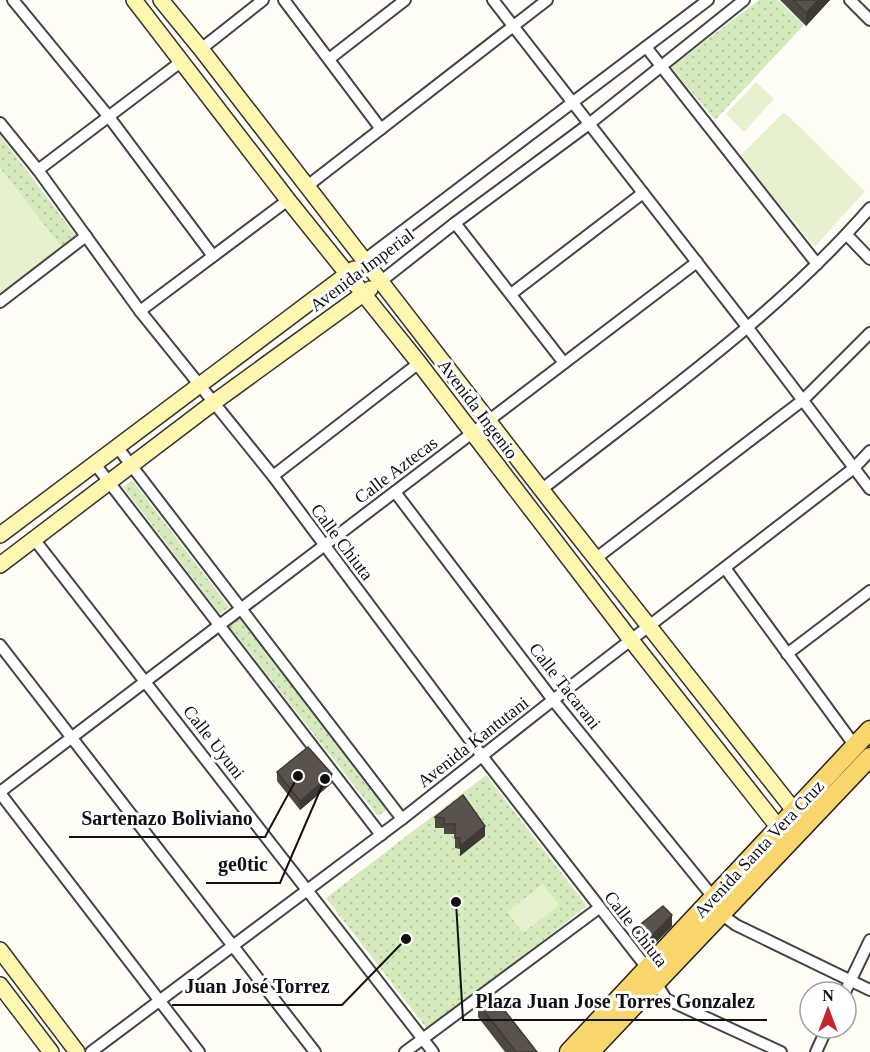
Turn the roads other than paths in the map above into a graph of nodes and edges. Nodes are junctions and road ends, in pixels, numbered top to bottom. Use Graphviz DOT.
graph roads {
  1 [pos="13,0"];
  2 [pos="134,0"];
  3 [pos="161,0"];
  4 [pos="263,0"];
  5 [pos="284,0"];
  6 [pos="405,0"];
  7 [pos="493,0"];
  8 [pos="547,0"];
  9 [pos="708,0"];
  10 [pos="744,0"];
  11 [pos="850,0"];
  12 [pos="870,20"];
  13 [pos="513,26"];
  14 [pos="646,47"];
  15 [pos="201,49"];
  16 [pos="329,59"];
  17 [pos="182,61"];
  18 [pos="663,66"];
  19 [pos="573,102"];
  20 [pos="108,117"];
  21 [pos="0,123"];
  22 [pos="589,124"];
  23 [pos="381,129"];
  24 [pos="38,170"];
  25 [pos="306,187"];
  26 [pos="643,193"];
  27 [pos="288,200"];
  28 [pos="870,208"];
  29 [pos="455,223"];
  30 [pos="847,235"];
  31 [pos="86,236"];
  32 [pos="213,255"];
  33 [pos="870,259"];
  34 [pos="363,261"];
  35 [pos="697,262"];
  36 [pos="817,264"];
  37 [pos="348,274"];
  38 [pos="380,282"];
  39 [pos="364,294"];
  40 [pos="511,294"];
  41 [pos="0,302"];
  42 [pos="140,311"];
  43 [pos="748,328"];
  44 [pos="870,333"];
  45 [pos="419,363"];
  46 [pos="564,363"];
  47 [pos="198,385"];
  48 [pos="803,400"];
  49 [pos="213,403"];
  50 [pos="488,421"];
  51 [pos="472,435"];
  52 [pos="118,448"];
  53 [pos="870,451"];
  54 [pos="95,464"];
  55 [pos="131,465"];
  56 [pos="854,468"];
  57 [pos="273,476"];
  58 [pos="110,482"];
  59 [pos="870,489"];
  60 [pos="541,490"];
  61 [pos="394,492"];
  62 [pos="0,536"];
  63 [pos="34,539"];
  64 [pos="324,544"];
  65 [pos="595,559"];
  66 [pos="0,566"];
  67 [pos="725,568"];
  68 [pos="870,591"];
  69 [pos="240,608"];
  70 [pos="220,625"];
  71 [pos="648,626"];
  72 [pos="630,640"];
  73 [pos="0,645"];
  74 [pos="787,654"];
  75 [pos="146,681"];
  76 [pos="553,700"];
  77 [pos="870,730"];
  78 [pos="72,736"];
  79 [pos="863,751"];
  80 [pos="482,756"];
  81 [pos="0,792"];
  82 [pos="800,818"];
  83 [pos="402,819"];
  84 [pos="381,835"];
  85 [pos="784,835"];
  86 [pos="308,891"];
  87 [pos="713,897"];
  88 [pos="599,908"];
  89 [pos="721,914"];
  90 [pos="870,940"];
  91 [pos="234,947"];
  92 [pos="0,950"];
  93 [pos="652,975"];
  94 [pos="848,980"];
  95 [pos="850,980"];
  96 [pos="0,985"];
  97 [pos="160,1000"];
  98 [pos="423,1039"];
  99 [pos="51,1052"];
  100 [pos="76,1052"];
  101 [pos="91,1052"];
  102 [pos="199,1052"];
  103 [pos="315,1052"];
  104 [pos="405,1052"];
  105 [pos="433,1052"];
  106 [pos="569,1052"];
  107 [pos="591,1052"];
  108 [pos="781,1052"];
  1 -- 20 [label="street"];
  2 -- 17 [label="street, Avenida Ingenio"];
  3 -- 15 [label="street, Avenida Ingenio"];
  4 -- 15 [label="street"];
  5 -- 16 [label="street"];
  6 -- 16 [label="street"];
  7 -- 13 [label="street"];
  8 -- 13 [label="street"];
  9 -- 14 [label="street, Avenida Imperial"];
  10 -- 18 [label="street, Avenida Imperial"];
  11 -- 12 [label="street"];
  13 -- 19 [label="street"];
  13 -- 23 [label="street"];
  14 -- 18 [label="street"];
  14 -- 19 [label="street, Avenida Imperial"];
  15 -- 25 [label="street, Avenida Ingenio"];
  16 -- 23 [label="street"];
  17 -- 20 [label="street"];
  17 -- 27 [label="street, Avenida Ingenio"];
  18 -- 22 [label="street, Avenida Imperial"];
  18 -- 36 [label="street"];
  19 -- 22 [label="street"];
  19 -- 34 [label="street, Avenida Imperial"];
  20 -- 24 [label="street"];
  20 -- 32 [label="street"];
  21 -- 24 [label="street, Calle Chiuta"];
  22 -- 26 [label="street"];
  22 -- 29 [label="street, Avenida Imperial"];
  23 -- 25 [label="street"];
  24 -- 31 [label="street, Calle Chiuta"];
  25 -- 34 [label="street, Avenida Ingenio"];
  26 -- 35 [label="street"];
  26 -- 40 [label="street"];
  27 -- 32 [label="street"];
  27 -- 37 [label="street, Avenida Ingenio"];
  28 -- 30 [label="street"];
  29 -- 38 [label="street, Avenida Imperial"];
  29 -- 40 [label="street"];
  30 -- 33 [label="street"];
  30 -- 36 [label="street"];
  31 -- 41 [label="street"];
  31 -- 42 [label="street, Calle Chiuta"];
  32 -- 42 [label="street"];
  34 -- 37 [label="street, Avenida Imperial"];
  34 -- 38 [label="street, Avenida Ingenio"];
  35 -- 43 [label="street"];
  35 -- 46 [label="street, Calle Aztecas"];
  36 -- 43 [label="street"];
  37 -- 39 [label="street, Avenida Ingenio"];
  37 -- 47 [label="street, Avenida Imperial"];
  38 -- 39 [label="street, Avenida Imperial"];
  38 -- 50 [label="street, Avenida Ingenio"];
  39 -- 45 [label="street, Avenida Ingenio"];
  39 -- 49 [label="street, Avenida Imperial"];
  40 -- 46 [label="street"];
  42 -- 47 [label="street, Calle Chiuta"];
  43 -- 48 [label="street"];
  43 -- 60 [label="street"];
  44 -- 48 [label="street"];
  45 -- 51 [label="street, Avenida Ingenio"];
  45 -- 57 [label="street"];
  46 -- 50 [label="street, Calle Aztecas"];
  47 -- 49 [label="street, Calle Chiuta"];
  47 -- 52 [label="street, Avenida Imperial"];
  48 -- 56 [label="street"];
  48 -- 65 [label="street"];
  49 -- 55 [label="street, Avenida Imperial"];
  49 -- 57 [label="street, Calle Chiuta"];
  50 -- 51 [label="street, Calle Aztecas"];
  50 -- 60 [label="street, Avenida Ingenio"];
  51 -- 61 [label="street, Calle Aztecas"];
  51 -- 72 [label="street, Avenida Ingenio"];
  52 -- 54 [label="street, Avenida Imperial"];
  52 -- 55 [label="street"];
  53 -- 56 [label="street, Avenida Kantutani"];
  54 -- 58 [label="street"];
  54 -- 62 [label="street, Avenida Imperial"];
  55 -- 58 [label="street, Avenida Imperial"];
  55 -- 69 [label="street"];
  56 -- 59 [label="street"];
  56 -- 67 [label="street, Avenida Kantutani"];
  57 -- 64 [label="street, Calle Chiuta"];
  58 -- 63 [label="street, Avenida Imperial"];
  58 -- 70 [label="street"];
  60 -- 65 [label="street, Avenida Ingenio"];
  61 -- 64 [label="street, Calle Aztecas"];
  61 -- 76 [label="street, Calle Tacarani"];
  63 -- 66 [label="street, Avenida Imperial"];
  63 -- 75 [label="street, Calle Uyuni"];
  64 -- 69 [label="street, Calle Aztecas"];
  64 -- 80 [label="street, Calle Chiuta"];
  65 -- 71 [label="street, Avenida Ingenio"];
  67 -- 71 [label="street, Avenida Kantutani"];
  67 -- 74 [label="street"];
  68 -- 74 [label="street"];
  69 -- 70 [label="street, Calle Aztecas"];
  69 -- 83 [label="street"];
  70 -- 75 [label="street, Calle Aztecas"];
  70 -- 84 [label="street"];
  71 -- 72 [label="street, Avenida Kantutani"];
  71 -- 82 [label="street, Avenida Ingenio"];
  72 -- 76 [label="street, Avenida Kantutani"];
  72 -- 85 [label="street, Avenida Ingenio"];
  73 -- 78 [label="street"];
  74 -- 79 [label="street"];
  75 -- 78 [label="street, Calle Aztecas"];
  75 -- 86 [label="street, Calle Uyuni"];
  76 -- 80 [label="street, Avenida Kantutani"];
  76 -- 87 [label="street, Calle Tacarani"];
  77 -- 79 [label="main road, Avenida Santa Vera Cruz"];
  78 -- 81 [label="street, Calle Aztecas"];
  78 -- 91 [label="street"];
  79 -- 82 [label="main road, Avenida Santa Vera Cruz"];
  80 -- 83 [label="street, Avenida Kantutani"];
  80 -- 88 [label="street, Calle Chiuta"];
  81 -- 97 [label="street"];
  82 -- 85 [label="main road, Avenida Santa Vera Cruz"];
  83 -- 84 [label="street, Avenida Kantutani"];
  84 -- 86 [label="street, Avenida Kantutani"];
  85 -- 87 [label="main road, Avenida Santa Vera Cruz"];
  85 -- 89 [label="main road, Avenida Santa Vera Cruz"];
  86 -- 91 [label="street, Avenida Kantutani"];
  86 -- 98 [label="street, Calle Uyuni"];
  87 -- 93 [label="main road, Avenida Santa Vera Cruz"];
  88 -- 93 [label="street, Calle Chiuta"];
  88 -- 98 [label="street"];
  89 -- 93 [label="main road, Avenida Santa Vera Cruz"];
  89 -- 94 [label="street"];
  90 -- 95 [label="street"];
  91 -- 97 [label="street, Avenida Kantutani"];
  91 -- 103 [label="street"];
  92 -- 100 [label="street"];
  93 -- 106 [label="main road"];
  93 -- 107 [label="main road"];
  93 -- 108 [label="street, Calle Chiuta"];
  96 -- 99 [label="street"];
  97 -- 101 [label="street, Avenida Kantutani"];
  97 -- 102 [label="street"];
  98 -- 104 [label="street"];
  98 -- 105 [label="street, Calle Uyuni"];
}
